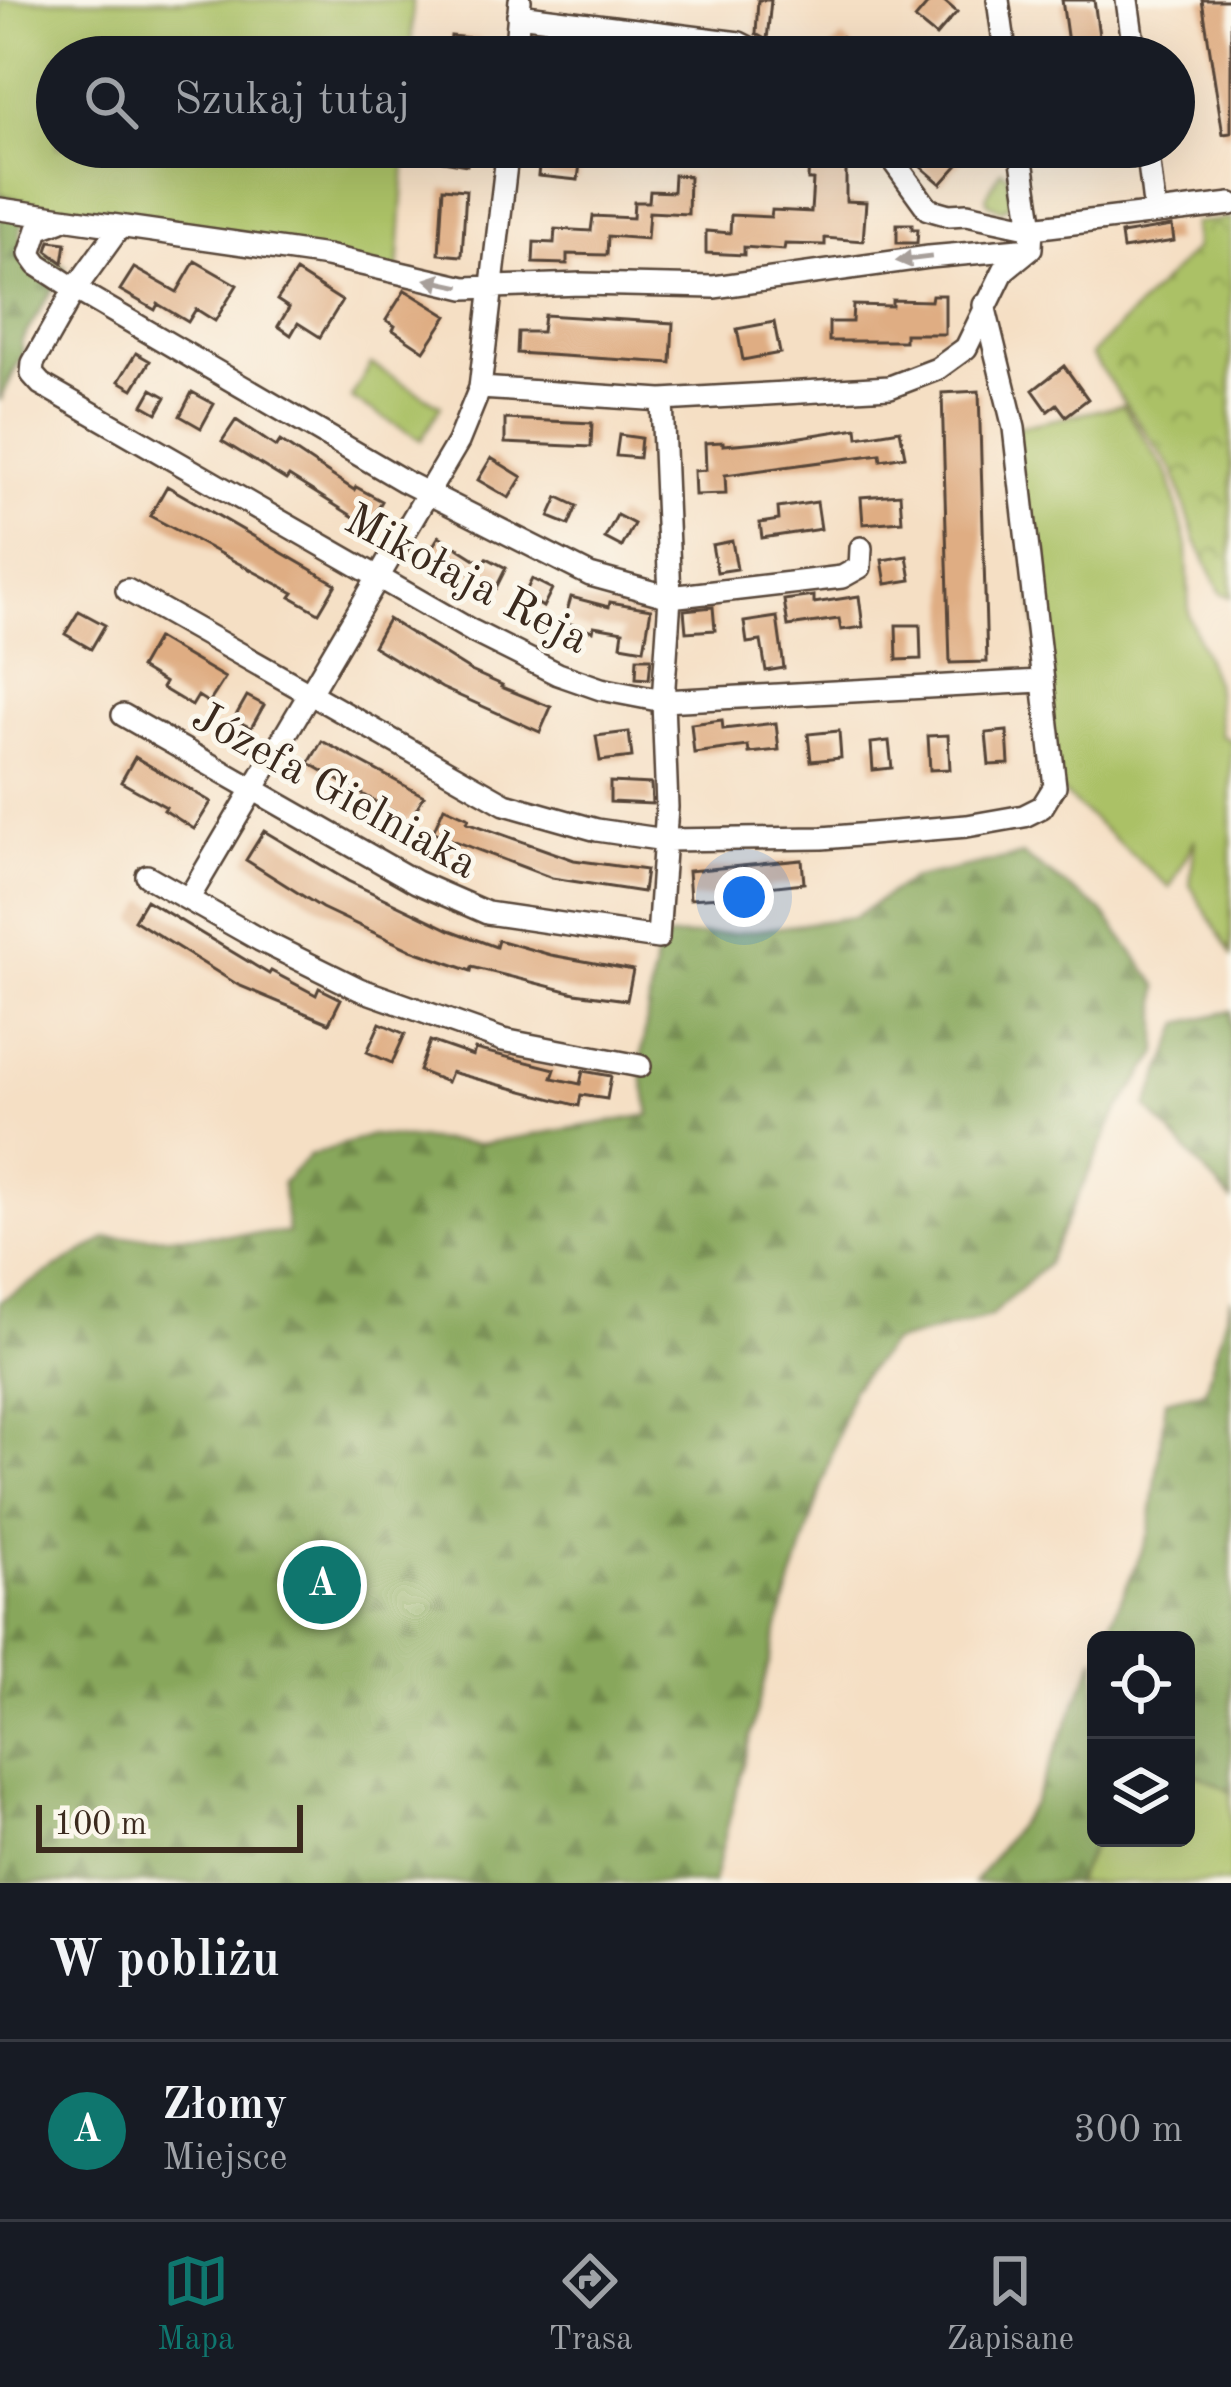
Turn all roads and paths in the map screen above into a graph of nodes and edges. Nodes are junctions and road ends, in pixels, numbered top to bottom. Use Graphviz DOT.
graph roads {
  1 [pos="998,0"];
  2 [pos="1127,0"];
  3 [pos="519,8"];
  4 [pos="695,36"];
  5 [pos="1003,36"];
  6 [pos="1132,36"];
  7 [pos="506,168"];
  8 [pos="898,168"];
  9 [pos="1023,168"];
  10 [pos="1150,168"];
  11 [pos="1231,204"];
  12 [pos="0,209"];
  13 [pos="1155,213"];
  14 [pos="60,221"];
  15 [pos="119,228"];
  16 [pos="1031,238"];
  17 [pos="494,287"];
  18 [pos="75,289"];
  19 [pos="984,305"];
  20 [pos="480,388"];
  21 [pos="662,400"];
  22 [pos="430,490"];
  23 [pos="861,548"];
  24 [pos="379,578"];
  25 [pos="128,590"];
  26 [pos="670,597"];
  27 [pos="1041,681"];
  28 [pos="310,693"];
  29 [pos="663,701"];
  30 [pos="123,715"];
  31 [pos="254,788"];
  32 [pos="665,840"];
  33 [pos="147,876"];
  34 [pos="189,898"];
  35 [pos="640,1066"];
  1 -- 5 [label="street"];
  2 -- 6 [label="street"];
  3 -- 4 [label="street"];
  7 -- 17 [label="street"];
  8 -- 16 [label="street"];
  9 -- 16 [label="street"];
  10 -- 13 [label="street"];
  11 -- 13 [label="street"];
  12 -- 14 [label="street"];
  13 -- 16 [label="street"];
  14 -- 15 [label="street"];
  14 -- 18 [label="street"];
  17 -- 15 [label="street, one-way"];
  15 -- 18 [label="street"];
  16 -- 17 [label="street, one-way"];
  16 -- 19 [label="street"];
  17 -- 20 [label="street"];
  18 -- 22 [label="street"];
  18 -- 24 [label="street, Mikołaja Reja"];
  19 -- 21 [label="street"];
  19 -- 27 [label="street"];
  20 -- 21 [label="street"];
  20 -- 22 [label="street"];
  21 -- 26 [label="street"];
  22 -- 24 [label="street"];
  22 -- 26 [label="street"];
  23 -- 26 [label="street"];
  24 -- 28 [label="street"];
  24 -- 29 [label="street, Mikołaja Reja"];
  25 -- 28 [label="street"];
  26 -- 29 [label="street"];
  27 -- 29 [label="street, Mikołaja Reja"];
  27 -- 32 [label="street"];
  28 -- 31 [label="street"];
  28 -- 32 [label="street"];
  29 -- 32 [label="street"];
  30 -- 31 [label="street, Józefa Gielniaka"];
  31 -- 32 [label="street, Józefa Gielniaka"];
  31 -- 34 [label="street"];
  33 -- 34 [label="street"];
  34 -- 35 [label="street"];
}
